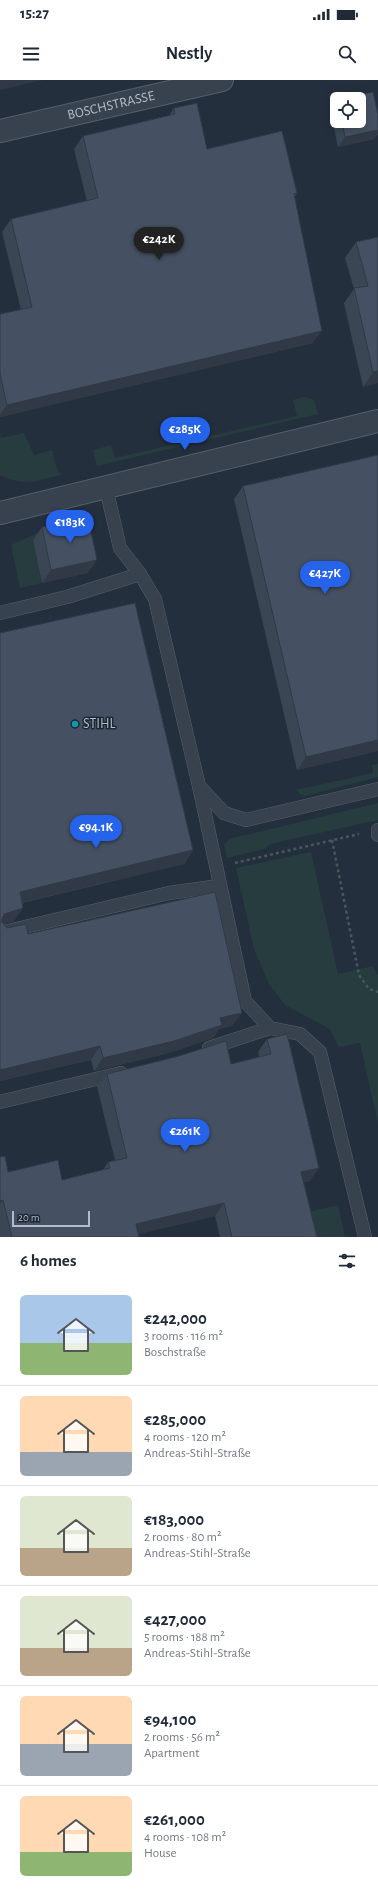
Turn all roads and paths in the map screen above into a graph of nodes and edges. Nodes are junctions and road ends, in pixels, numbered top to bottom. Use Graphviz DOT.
graph roads {
  1 [pos="222,80"];
  2 [pos="0,132"];
  3 [pos="378,421"];
  4 [pos="106,488"];
  5 [pos="0,513"];
  6 [pos="140,574"];
  7 [pos="0,613"];
  8 [pos="198,786"];
  9 [pos="378,789"];
  10 [pos="378,831"];
  11 [pos="332,840"];
  12 [pos="215,868"];
  13 [pos="219,886"];
  14 [pos="0,934"];
  15 [pos="378,992"];
  16 [pos="270,1028"];
  17 [pos="196,1052"];
  18 [pos="130,1071"];
  19 [pos="0,1102"];
  20 [pos="365,1237"];
  1 -- 2 [label="street, BOSCHSTRASSE"];
  3 -- 4 [label="street"];
  4 -- 5 [label="street"];
  4 -- 6 [label="lane"];
  6 -- 7 [label="lane"];
  6 -- 8 [label="lane"];
  8 -- 9 [label="lane"];
  8 -- 12 [label="lane"];
  10 -- 11 [label="path"];
  11 -- 12 [label="path"];
  11 -- 15 [label="path"];
  12 -- 13 [label="lane"];
  13 -- 14 [label="lane"];
  13 -- 16 [label="lane"];
  16 -- 17 [label="lane"];
  16 -- 20 [label="lane"];
  18 -- 19 [label="lane"];
}
